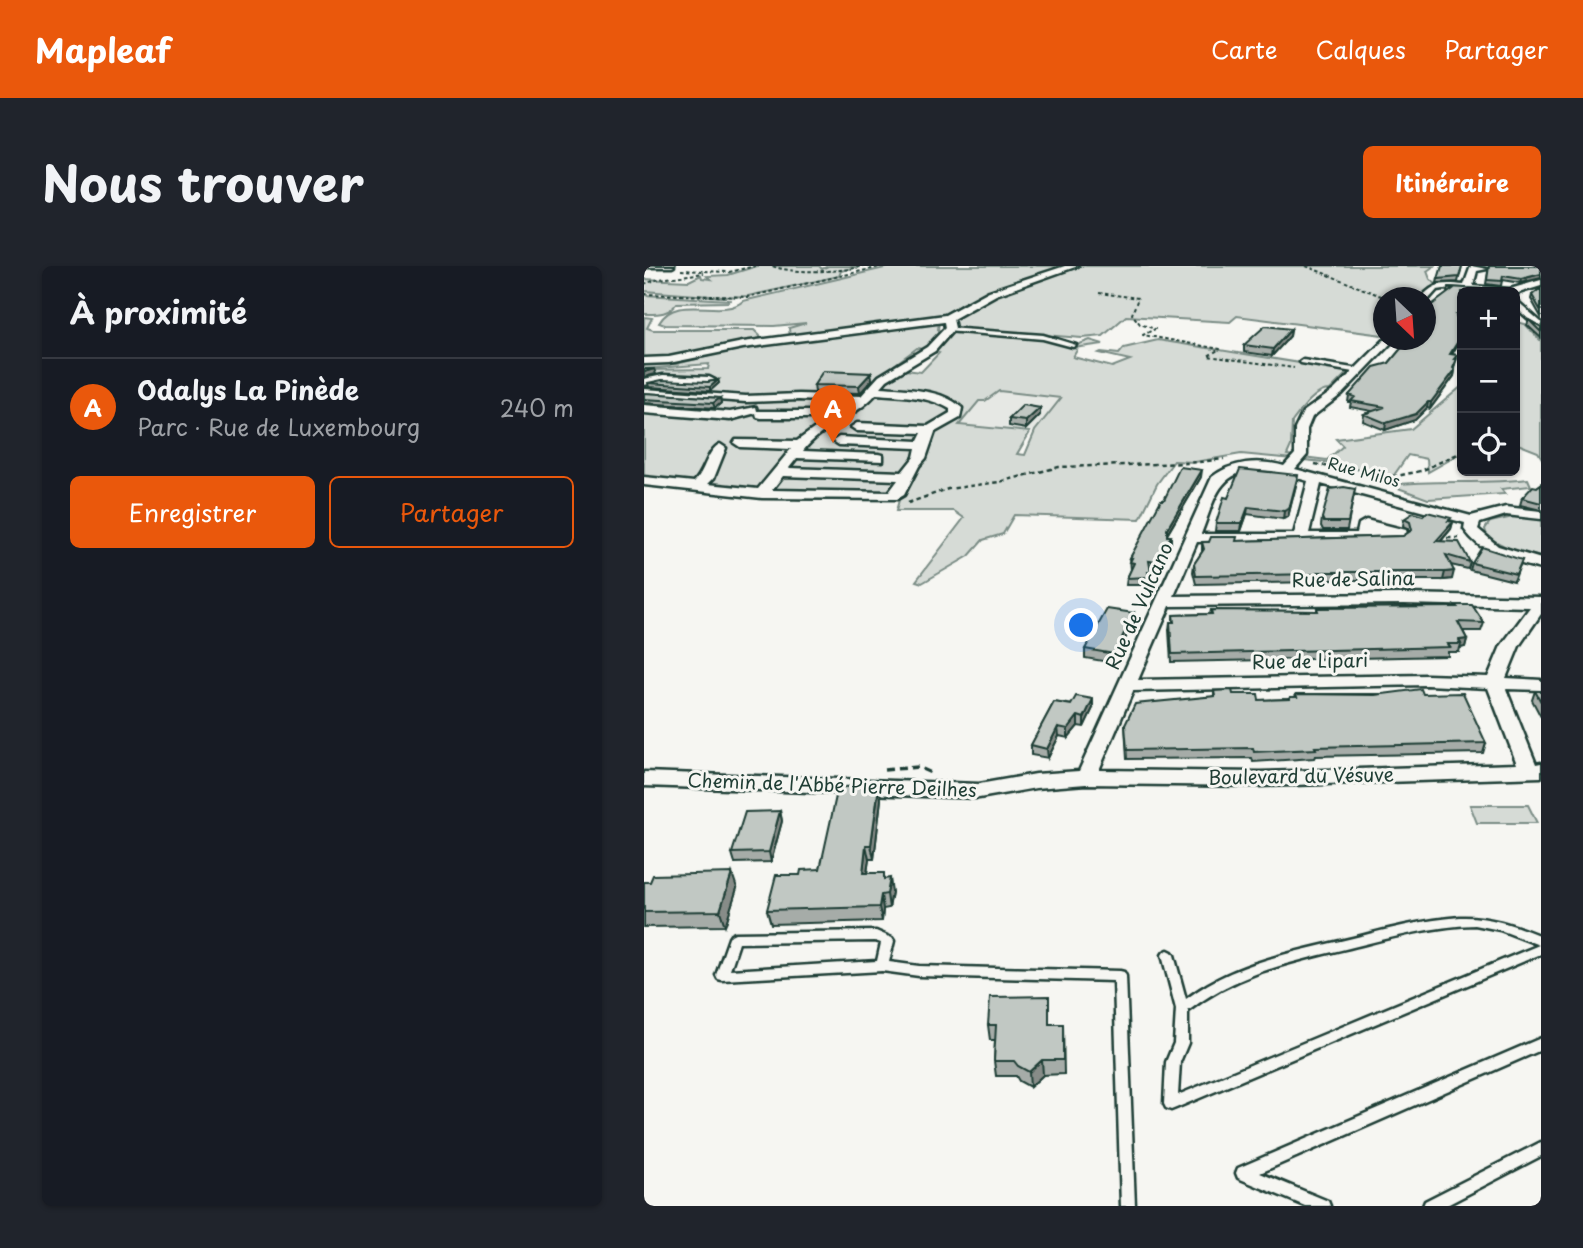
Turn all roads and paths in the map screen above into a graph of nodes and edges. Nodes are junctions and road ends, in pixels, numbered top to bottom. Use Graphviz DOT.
graph roads {
  1 [pos="644,266"];
  2 [pos="755,266"];
  3 [pos="773,266"];
  4 [pos="863,266"];
  5 [pos="883,266"];
  6 [pos="1074,266"];
  7 [pos="1306,266"];
  8 [pos="675,268"];
  9 [pos="1483,269"];
  10 [pos="706,272"];
  11 [pos="644,284"];
  12 [pos="1541,284"];
  13 [pos="1436,287"];
  14 [pos="1457,287"];
  15 [pos="1468,287"];
  16 [pos="1520,289"];
  17 [pos="1099,293"];
  18 [pos="1373,293"];
  19 [pos="644,294"];
  20 [pos="1520,307"];
  21 [pos="948,318"];
  22 [pos="1541,327"];
  23 [pos="948,330"];
  24 [pos="1073,345"];
  25 [pos="1380,350"];
  26 [pos="644,361"];
  27 [pos="1303,362"];
  28 [pos="1300,369"];
  29 [pos="1359,371"];
  30 [pos="709,380"];
  31 [pos="644,382"];
  32 [pos="877,387"];
  33 [pos="644,392"];
  34 [pos="865,400"];
  35 [pos="645,408"];
  36 [pos="752,410"];
  37 [pos="842,415"];
  38 [pos="827,424"];
  39 [pos="858,427"];
  40 [pos="930,430"];
  41 [pos="839,441"];
  42 [pos="740,443"];
  43 [pos="925,445"];
  44 [pos="720,448"];
  45 [pos="797,449"];
  46 [pos="1457,455"];
  47 [pos="878,458"];
  48 [pos="1237,463"];
  49 [pos="1288,469"];
  50 [pos="1316,470"];
  51 [pos="779,472"];
  52 [pos="1353,475"];
  53 [pos="906,476"];
  54 [pos="1374,480"];
  55 [pos="644,481"];
  56 [pos="697,487"];
  57 [pos="762,494"];
  58 [pos="899,504"];
  59 [pos="1541,515"];
  60 [pos="1474,520"];
  61 [pos="1364,537"];
  62 [pos="1475,537"];
  63 [pos="1192,538"];
  64 [pos="1300,538"];
  65 [pos="1435,538"];
  66 [pos="1541,564"];
  67 [pos="1165,601"];
  68 [pos="1541,602"];
  69 [pos="1495,682"];
  70 [pos="1541,685"];
  71 [pos="1126,686"];
  72 [pos="1535,770"];
  73 [pos="1086,777"];
  74 [pos="1060,778"];
  75 [pos="644,779"];
  76 [pos="1541,941"];
  77 [pos="1541,949"];
  78 [pos="1168,955"];
  79 [pos="882,966"];
  80 [pos="1182,1009"];
  81 [pos="1541,1044"];
  82 [pos="1541,1149"];
  83 [pos="1128,1206"];
  84 [pos="1323,1206"];
  85 [pos="1430,1206"];
  1 -- 8 [label="lane"];
  2 -- 10 [label="path"];
  3 -- 4 [label="path"];
  5 -- 19 [label="path"];
  6 -- 21 [label="street"];
  7 -- 18 [label="path"];
  8 -- 10 [label="path"];
  9 -- 15 [label="street"];
  10 -- 11 [label="path"];
  12 -- 16 [label="street"];
  13 -- 14 [label="street"];
  17 -- 28 [label="path"];
  20 -- 22 [label="street"];
  21 -- 23 [label="street"];
  21 -- 26 [label="street"];
  23 -- 24 [label="lane"];
  23 -- 32 [label="street"];
  25 -- 29 [label="street"];
  27 -- 29 [label="lane"];
  29 -- 49 [label="street"];
  30 -- 31 [label="street"];
  32 -- 34 [label="street"];
  32 -- 40 [label="street"];
  33 -- 36 [label="street"];
  34 -- 36 [label="street"];
  34 -- 37 [label="street"];
  35 -- 36 [label="street"];
  36 -- 37 [label="street"];
  36 -- 38 [label="street"];
  37 -- 38 [label="street"];
  38 -- 45 [label="street"];
  39 -- 40 [label="street"];
  40 -- 43 [label="street"];
  41 -- 43 [label="street"];
  42 -- 45 [label="street"];
  43 -- 53 [label="street"];
  44 -- 56 [label="street"];
  45 -- 47 [label="street"];
  45 -- 51 [label="street"];
  46 -- 54 [label="path"];
  48 -- 49 [label="street, Rue Milos"];
  48 -- 58 [label="path"];
  48 -- 63 [label="street, Rue de Vulcano"];
  49 -- 50 [label="street, Rue Milos"];
  50 -- 52 [label="path"];
  50 -- 60 [label="street, Rue Milos"];
  50 -- 64 [label="street"];
  51 -- 53 [label="street"];
  51 -- 57 [label="street"];
  53 -- 57 [label="street"];
  55 -- 56 [label="street"];
  56 -- 57 [label="street"];
  59 -- 60 [label="street"];
  60 -- 62 [label="street"];
  61 -- 64 [label="street"];
  62 -- 65 [label="path"];
  62 -- 66 [label="street"];
  63 -- 64 [label="street"];
  63 -- 67 [label="street, Rue de Vulcano"];
  67 -- 68 [label="street, Rue de Salina"];
  67 -- 71 [label="street, Rue de Vulcano"];
  68 -- 69 [label="street"];
  69 -- 70 [label="street, Rue de Lipari"];
  69 -- 71 [label="street, Rue de Lipari"];
  69 -- 72 [label="street"];
  71 -- 73 [label="street, Rue de Vulcano"];
  72 -- 73 [label="street, Boulevard du Vésuve"];
  73 -- 74 [label="street, Boulevard du Vésuve"];
  74 -- 75 [label="street, Chemin de l'Abbé Pierre Deilhes"];
  76 -- 80 [label="lane"];
  77 -- 80 [label="lane"];
  78 -- 80 [label="lane"];
  79 -- 79 [label="lane"];
  79 -- 83 [label="lane"];
  81 -- 84 [label="lane"];
  82 -- 85 [label="lane"];
}
